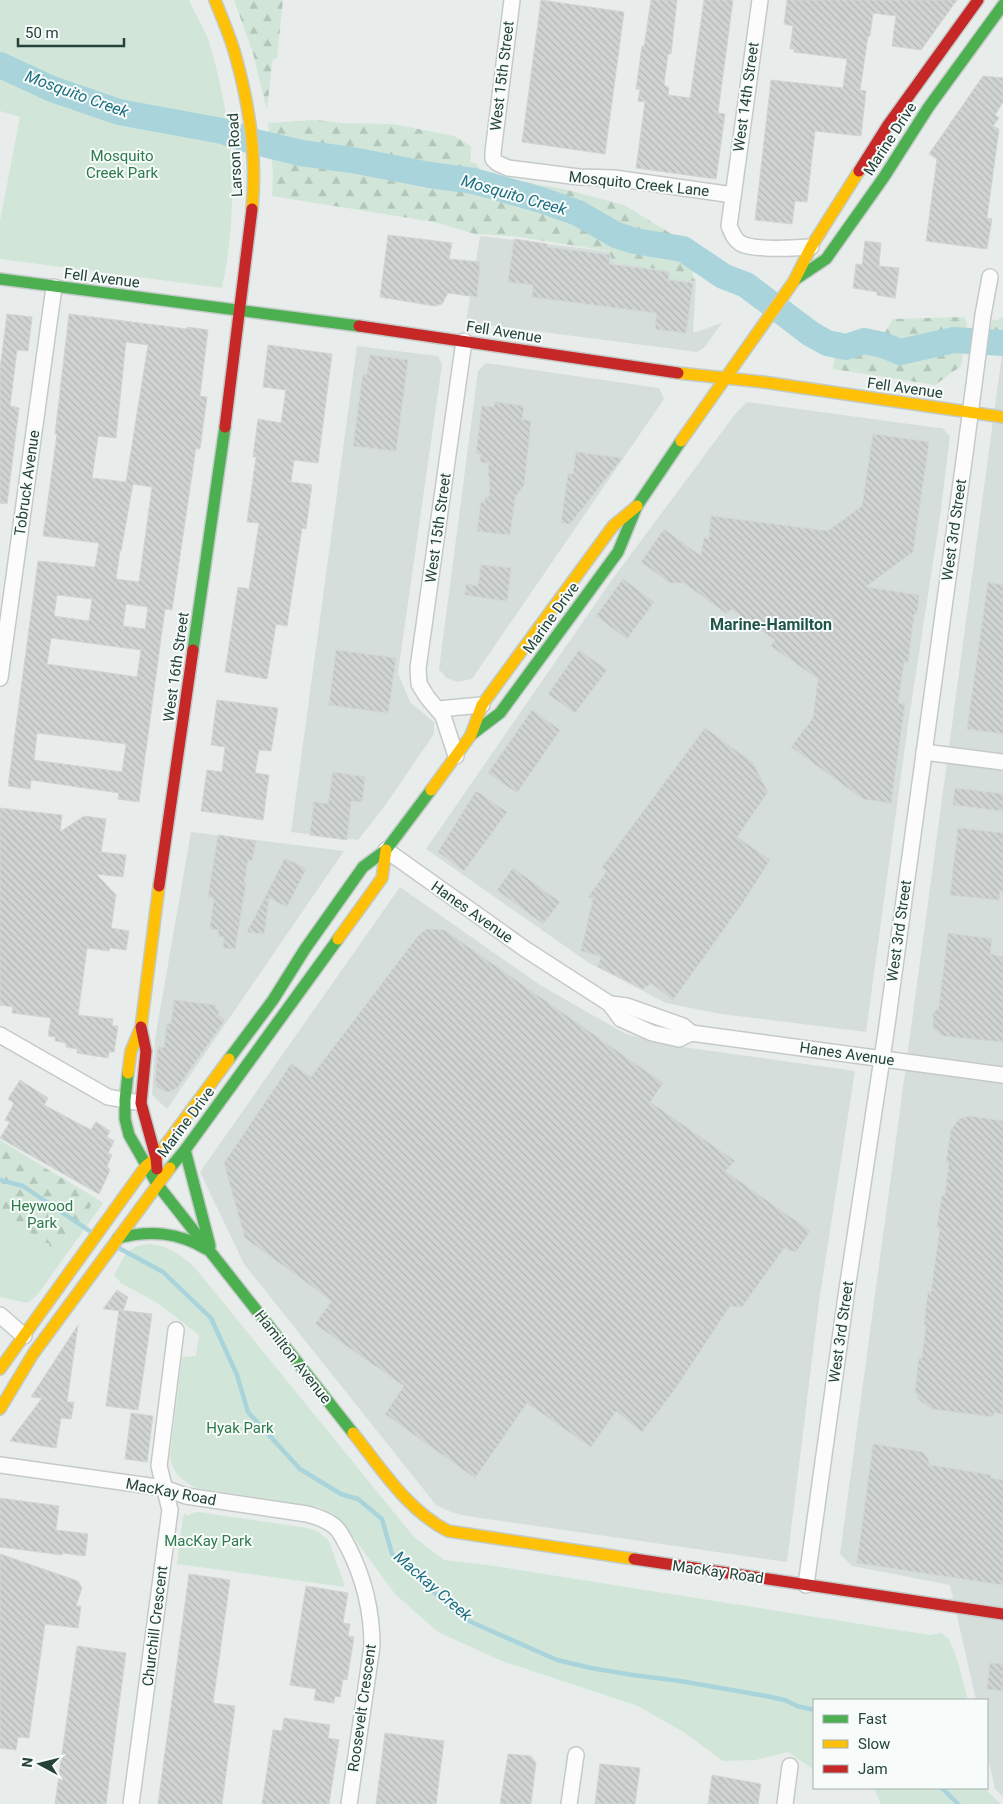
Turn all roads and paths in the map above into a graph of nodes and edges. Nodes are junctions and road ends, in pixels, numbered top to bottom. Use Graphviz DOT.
graph roads {
  1 [pos="216,0"];
  2 [pos="512,0"];
  3 [pos="760,0"];
  4 [pos="978,0"];
  5 [pos="1003,6"];
  6 [pos="493,152"];
  7 [pos="733,195"];
  8 [pos="811,247"];
  9 [pos="990,277"];
  10 [pos="0,279"];
  11 [pos="794,281"];
  12 [pos="54,287"];
  13 [pos="240,312"];
  14 [pos="464,341"];
  15 [pos="724,378"];
  16 [pos="970,412"];
  17 [pos="1003,417"];
  18 [pos="637,506"];
  19 [pos="0,678"];
  20 [pos="482,705"];
  21 [pos="438,709"];
  22 [pos="471,735"];
  23 [pos="924,752"];
  24 [pos="456,756"];
  25 [pos="1003,762"];
  26 [pos="386,850"];
  27 [pos="141,1027"];
  28 [pos="0,1035"];
  29 [pos="881,1059"];
  30 [pos="1003,1075"];
  31 [pos="124,1100"];
  32 [pos="141,1103"];
  33 [pos="185,1150"];
  34 [pos="156,1158"];
  35 [pos="146,1166"];
  36 [pos="157,1184"];
  37 [pos="118,1238"];
  38 [pos="211,1252"];
  39 [pos="0,1315"];
  40 [pos="176,1330"];
  41 [pos="24,1336"];
  42 [pos="0,1369"];
  43 [pos="0,1409"];
  44 [pos="0,1465"];
  45 [pos="164,1488"];
  46 [pos="434,1525"];
  47 [pos="338,1529"];
  48 [pos="806,1586"];
  49 [pos="1003,1614"];
  50 [pos="576,1755"];
  51 [pos="790,1766"];
  52 [pos="131,1804"];
  53 [pos="349,1804"];
  54 [pos="569,1804"];
  55 [pos="785,1804"];
  1 -- 13 [label="main road, Larson Road"];
  2 -- 6 [label="street, West 15th Street"];
  3 -- 7 [label="street, West 14th Street"];
  4 -- 8 [label="main road, Marine Drive"];
  5 -- 11 [label="main road, Marine Drive"];
  6 -- 7 [label="street, Mosquito Creek Lane"];
  7 -- 8 [label="street"];
  8 -- 11 [label="main road, Marine Drive"];
  9 -- 16 [label="street, West 3rd Street"];
  10 -- 12 [label="main road, Fell Avenue"];
  11 -- 15 [label="main road, Marine Drive"];
  12 -- 13 [label="main road, Fell Avenue"];
  12 -- 19 [label="street, Tobruck Avenue"];
  13 -- 14 [label="main road, Fell Avenue"];
  13 -- 27 [label="main road, West 16th Street"];
  14 -- 15 [label="main road, Fell Avenue"];
  14 -- 21 [label="street, West 15th Street"];
  15 -- 16 [label="main road, Fell Avenue"];
  15 -- 18 [label="main road, Marine Drive"];
  16 -- 17 [label="main road, Fell Avenue"];
  16 -- 23 [label="street, West 3rd Street"];
  18 -- 20 [label="main road, Marine Drive"];
  18 -- 22 [label="main road, Marine Drive"];
  20 -- 21 [label="street"];
  20 -- 22 [label="main road, Marine Drive"];
  21 -- 24 [label="street, West 15th Street"];
  22 -- 24 [label="main road, Marine Drive"];
  23 -- 25 [label="street"];
  23 -- 29 [label="street, West 3rd Street"];
  24 -- 26 [label="main road, Marine Drive"];
  26 -- 29 [label="street, Hanes Avenue"];
  26 -- 33 [label="main road, Marine Drive"];
  26 -- 34 [label="main road, Marine Drive"];
  27 -- 31 [label="main road, West 16th Street"];
  27 -- 32 [label="main road, West 16th Street"];
  28 -- 31 [label="street"];
  29 -- 30 [label="street, Hanes Avenue"];
  29 -- 48 [label="street, West 3rd Street"];
  31 -- 32 [label="street"];
  31 -- 35 [label="main road, West 16th Street"];
  32 -- 34 [label="main road, West 16th Street"];
  33 -- 36 [label="main road, Marine Drive"];
  33 -- 38 [label="main road"];
  34 -- 35 [label="main road, Marine Drive"];
  34 -- 36 [label="main road, West 16th Street"];
  35 -- 36 [label="main road, West 16th Street"];
  35 -- 41 [label="main road, Marine Drive"];
  36 -- 37 [label="main road, Marine Drive"];
  36 -- 38 [label="main road, Hamilton Avenue"];
  37 -- 38 [label="main road"];
  37 -- 43 [label="main road, Marine Drive"];
  38 -- 46 [label="main road, Hamilton Avenue"];
  39 -- 41 [label="street"];
  40 -- 45 [label="street, Churchill Crescent"];
  41 -- 42 [label="main road, Marine Drive"];
  44 -- 45 [label="street, MacKay Road"];
  45 -- 47 [label="street, MacKay Road"];
  45 -- 52 [label="street, Churchill Crescent"];
  46 -- 48 [label="main road, MacKay Road"];
  47 -- 53 [label="street, Roosevelt Crescent"];
  48 -- 49 [label="main road, MacKay Road"];
  50 -- 54 [label="street"];
  51 -- 55 [label="street"];
}
